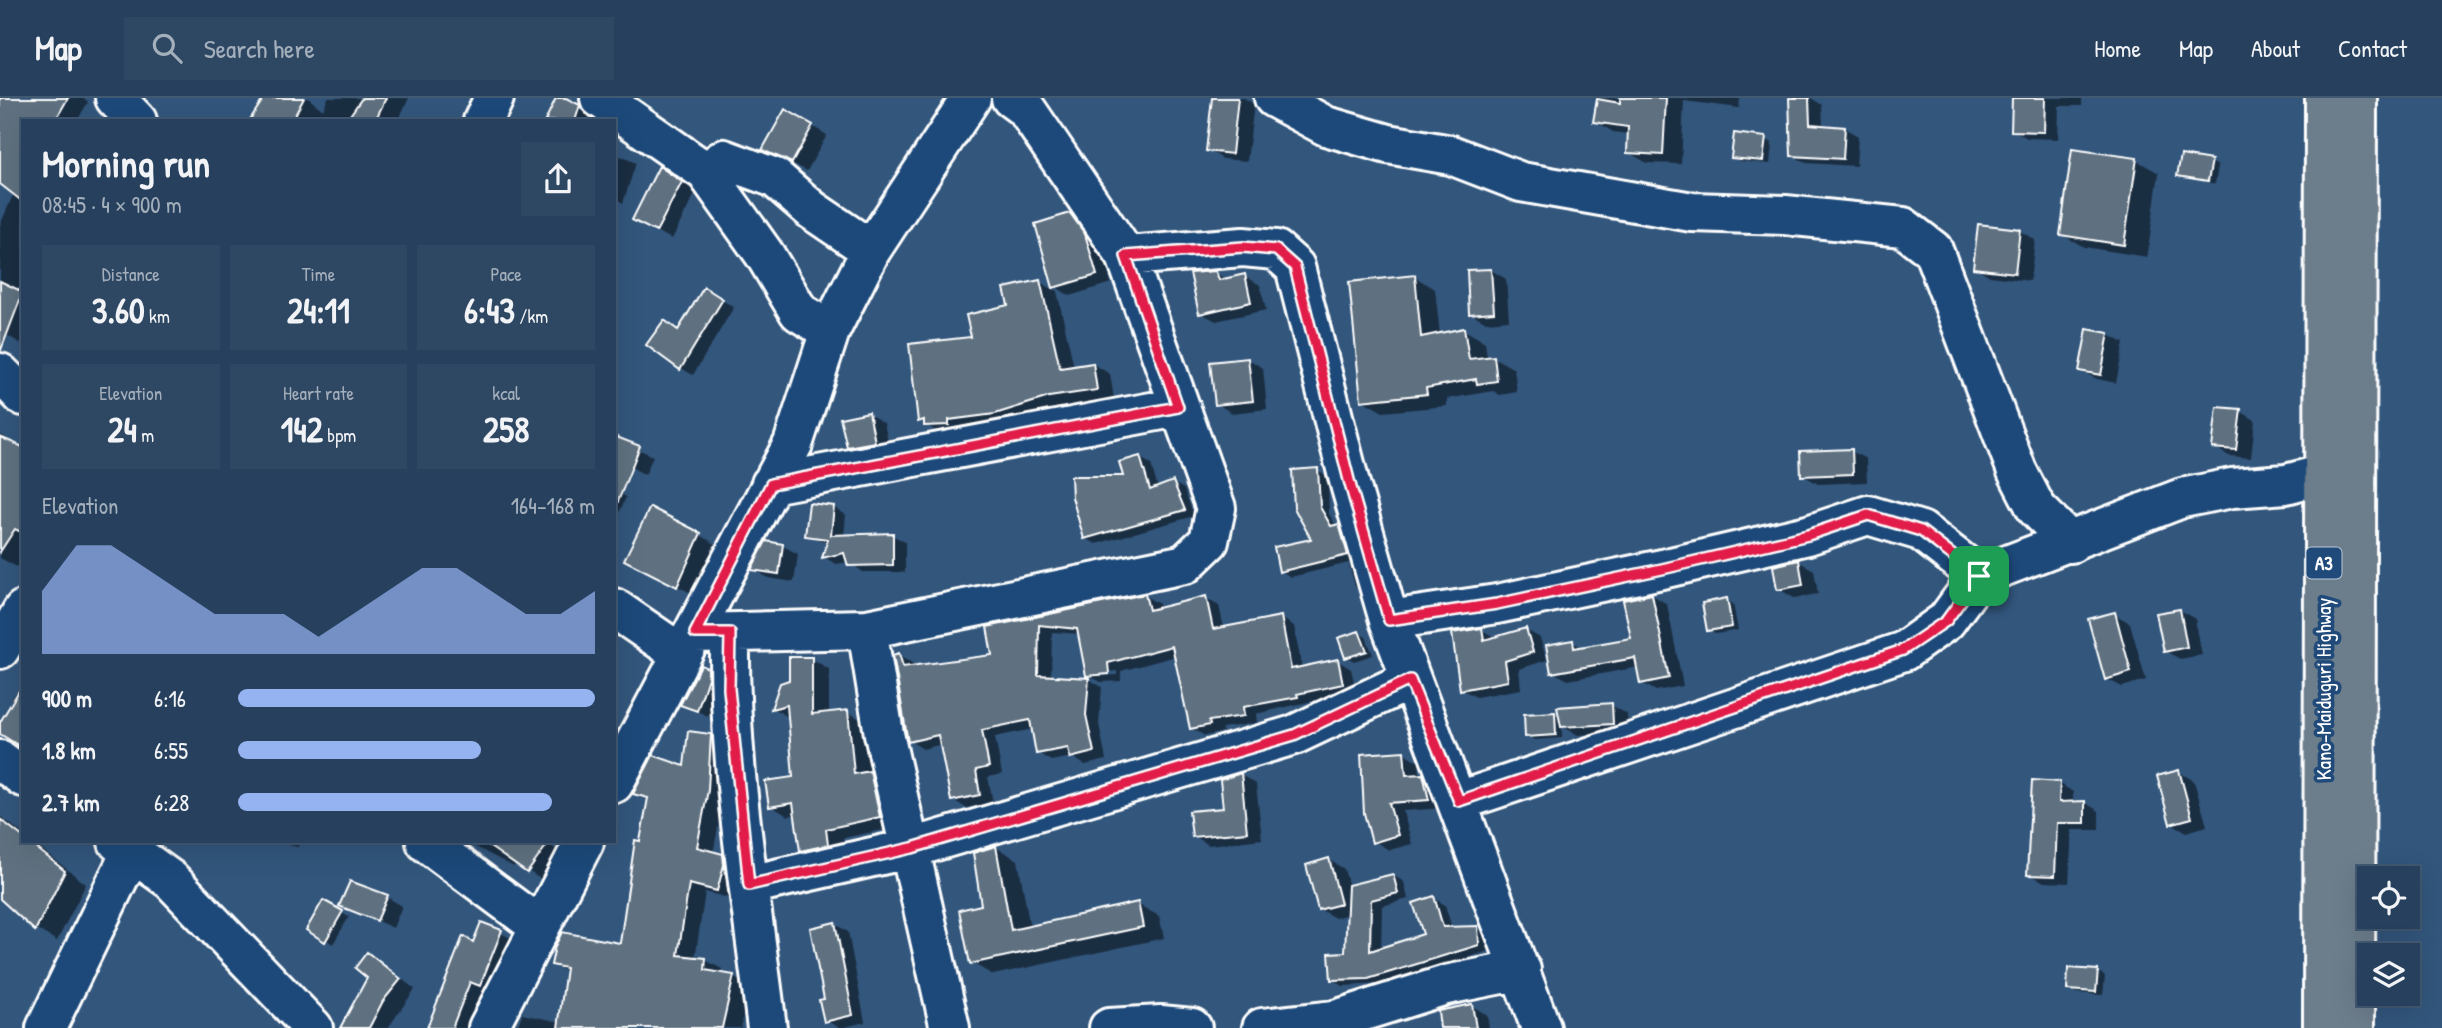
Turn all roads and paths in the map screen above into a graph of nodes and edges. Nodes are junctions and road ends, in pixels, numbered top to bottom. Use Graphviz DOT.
graph roads {
  1 [pos="115,98"];
  2 [pos="494,98"];
  3 [pos="600,98"];
  4 [pos="971,98"];
  5 [pos="1011,98"];
  6 [pos="1274,98"];
  7 [pos="2325,98"];
  8 [pos="2357,98"];
  9 [pos="134,119"];
  10 [pos="484,119"];
  11 [pos="706,172"];
  12 [pos="871,250"];
  13 [pos="1126,256"];
  14 [pos="830,331"];
  15 [pos="0,373"];
  16 [pos="21,394"];
  17 [pos="1178,407"];
  18 [pos="2324,474"];
  19 [pos="771,484"];
  20 [pos="2071,543"];
  21 [pos="1979,576"];
  22 [pos="616,609"];
  23 [pos="21,613"];
  24 [pos="1389,620"];
  25 [pos="867,629"];
  26 [pos="702,640"];
  27 [pos="0,649"];
  28 [pos="1410,680"];
  29 [pos="0,760"];
  30 [pos="21,776"];
  31 [pos="616,780"];
  32 [pos="1459,801"];
  33 [pos="426,843"];
  34 [pos="583,843"];
  35 [pos="129,844"];
  36 [pos="912,848"];
  37 [pos="749,885"];
  38 [pos="540,927"];
  39 [pos="1521,970"];
  40 [pos="1336,1024"];
  41 [pos="46,1028"];
  42 [pos="313,1028"];
  43 [pos="488,1028"];
  44 [pos="767,1028"];
  45 [pos="950,1028"];
  46 [pos="1109,1028"];
  47 [pos="1192,1028"];
  48 [pos="1262,1028"];
  49 [pos="1541,1028"];
  50 [pos="2323,1028"];
  51 [pos="2355,1028"];
  1 -- 9 [label="street"];
  2 -- 10 [label="street"];
  3 -- 11 [label="street"];
  4 -- 12 [label="street"];
  5 -- 13 [label="street"];
  6 -- 20 [label="street"];
  7 -- 18 [label="highway, Kano-Maiduguri Highway / A3"];
  8 -- 51 [label="highway, Kano-Maiduguri Highway / A3"];
  11 -- 12 [label="street"];
  11 -- 14 [label="street"];
  12 -- 14 [label="street"];
  13 -- 17 [label="street"];
  13 -- 24 [label="street"];
  14 -- 19 [label="street"];
  15 -- 16 [label="street"];
  17 -- 19 [label="street"];
  17 -- 25 [label="street"];
  18 -- 20 [label="street"];
  18 -- 50 [label="highway, Kano-Maiduguri Highway / A3"];
  19 -- 26 [label="street"];
  20 -- 21 [label="street"];
  21 -- 24 [label="street"];
  21 -- 32 [label="street"];
  22 -- 26 [label="street"];
  23 -- 27 [label="street"];
  24 -- 28 [label="street"];
  25 -- 26 [label="street"];
  25 -- 36 [label="street"];
  26 -- 31 [label="street"];
  26 -- 37 [label="street"];
  28 -- 32 [label="street"];
  28 -- 36 [label="street"];
  29 -- 30 [label="street"];
  32 -- 39 [label="street"];
  33 -- 38 [label="street"];
  34 -- 38 [label="street"];
  35 -- 41 [label="street"];
  35 -- 42 [label="street"];
  36 -- 37 [label="street"];
  36 -- 45 [label="street"];
  37 -- 44 [label="street"];
  38 -- 43 [label="street"];
  39 -- 40 [label="street"];
  39 -- 49 [label="street"];
  40 -- 48 [label="street"];
  46 -- 47 [label="street"];
}
